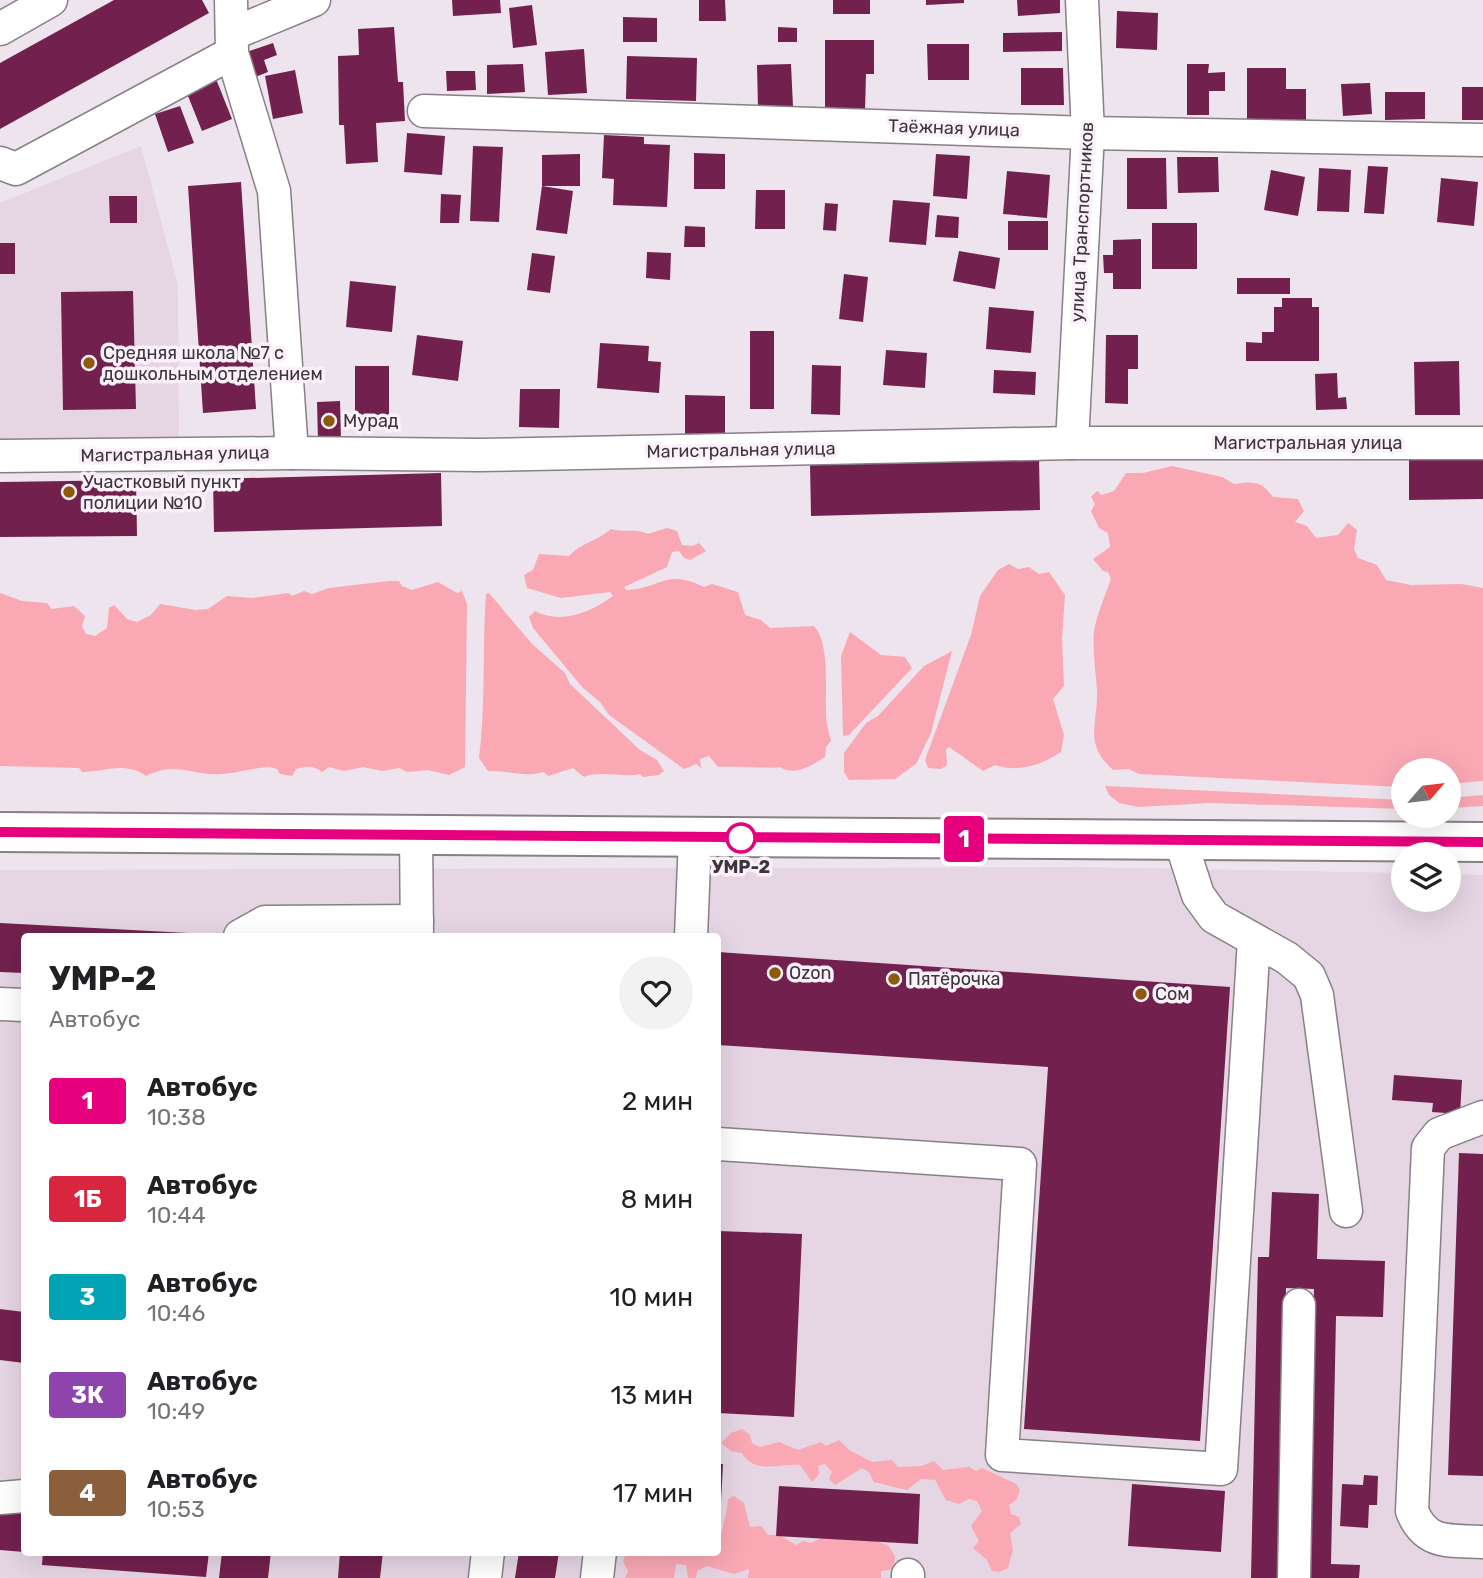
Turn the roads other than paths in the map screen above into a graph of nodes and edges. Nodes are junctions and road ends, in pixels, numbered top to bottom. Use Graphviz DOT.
graph roads {
  1 [pos="51,0"];
  2 [pos="231,0"];
  3 [pos="314,0"];
  4 [pos="1082,0"];
  5 [pos="0,29"];
  6 [pos="232,44"];
  7 [pos="424,111"];
  8 [pos="1088,133"];
  9 [pos="1483,139"];
  10 [pos="0,163"];
  11 [pos="1072,443"];
  12 [pos="1483,443"];
  13 [pos="292,453"];
  14 [pos="0,456"];
  15 [pos="0,832"];
  16 [pos="416,835"];
  17 [pos="695,838"];
  18 [pos="1181,842"];
  19 [pos="1483,842"];
  20 [pos="417,928"];
  21 [pos="340,929"];
  22 [pos="245,933"];
  23 [pos="691,933"];
  24 [pos="1254,940"];
  25 [pos="0,1004"];
  26 [pos="21,1005"];
  27 [pos="1483,1117"];
  28 [pos="721,1144"];
  29 [pos="1346,1211"];
  30 [pos="1299,1305"];
  31 [pos="21,1496"];
  32 [pos="0,1498"];
  33 [pos="1483,1542"];
  34 [pos="488,1556"];
  35 [pos="600,1556"];
  36 [pos="485,1578"];
  37 [pos="597,1578"];
  38 [pos="1294,1578"];
  1 -- 5 [label="street"];
  2 -- 6 [label="street"];
  3 -- 6 [label="street"];
  4 -- 8 [label="street, улица Транспортников"];
  6 -- 10 [label="street"];
  6 -- 13 [label="street"];
  7 -- 8 [label="street, Таёжная улица"];
  8 -- 9 [label="street, Таёжная улица"];
  8 -- 11 [label="street, улица Транспортников"];
  11 -- 12 [label="street, Магистральная улица"];
  11 -- 13 [label="street, Магистральная улица"];
  13 -- 14 [label="street, Магистральная улица"];
  15 -- 16 [label="main road"];
  16 -- 17 [label="main road"];
  16 -- 20 [label="street"];
  17 -- 18 [label="main road"];
  17 -- 23 [label="street"];
  18 -- 19 [label="main road"];
  18 -- 24 [label="street"];
  20 -- 21 [label="street"];
  21 -- 22 [label="street"];
  24 -- 28 [label="street"];
  24 -- 29 [label="street"];
  25 -- 26 [label="street"];
  27 -- 33 [label="street"];
  30 -- 38 [label="street"];
  31 -- 32 [label="street"];
  34 -- 36 [label="street"];
  35 -- 37 [label="street"];
}
